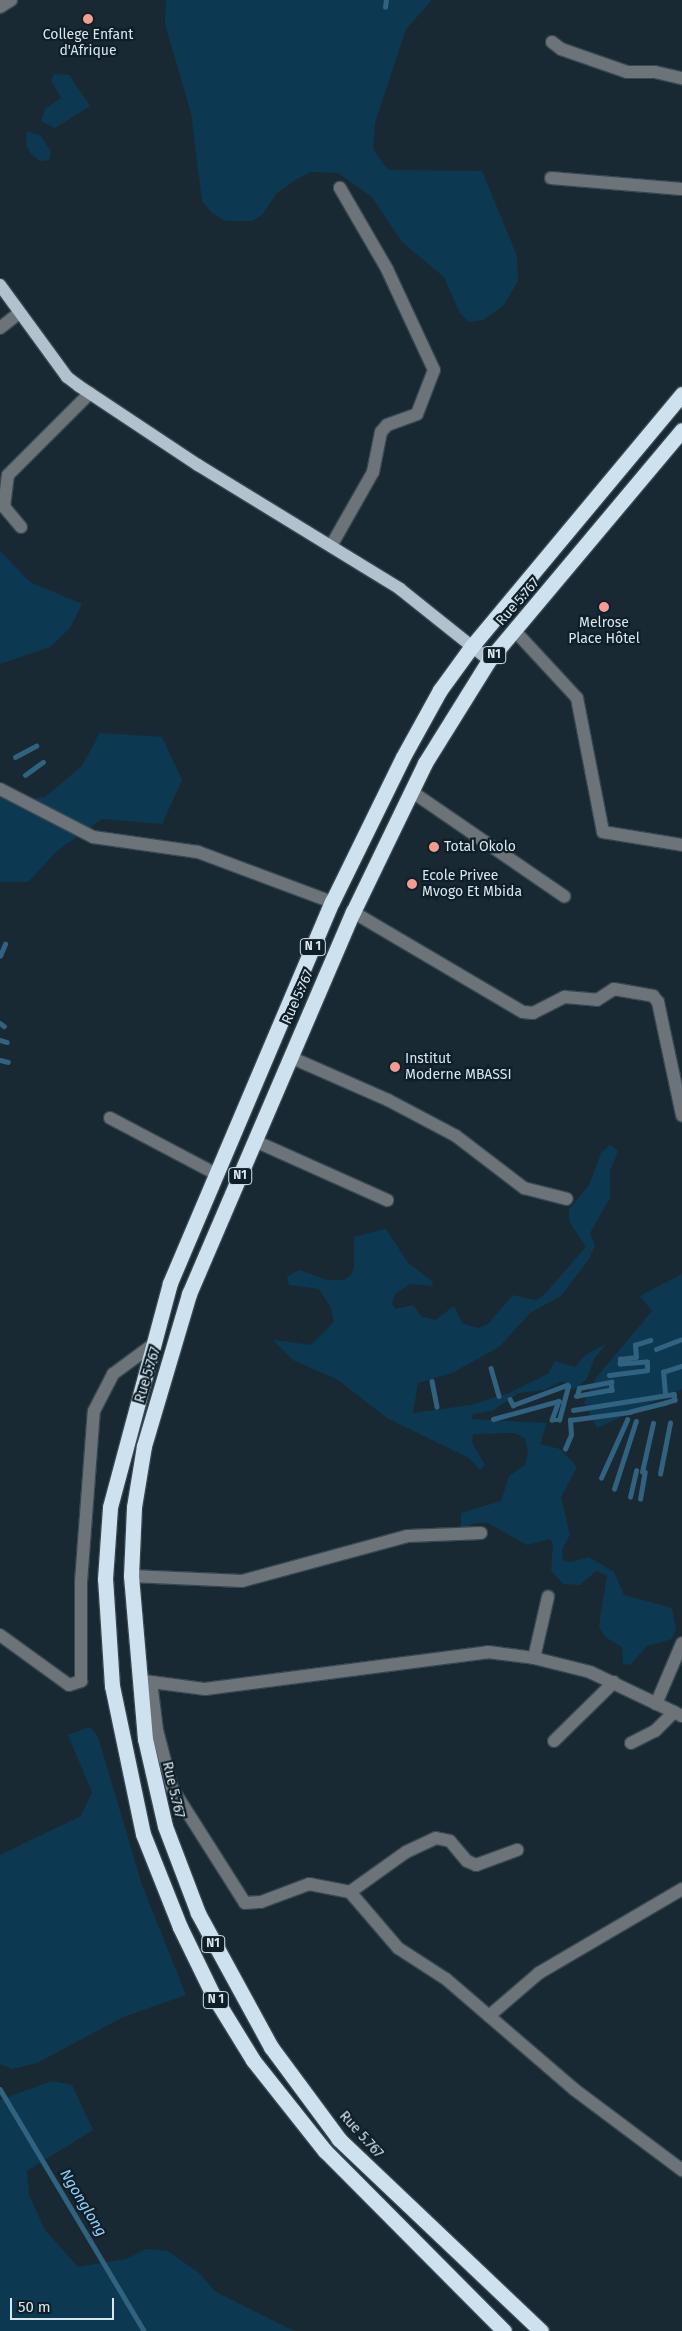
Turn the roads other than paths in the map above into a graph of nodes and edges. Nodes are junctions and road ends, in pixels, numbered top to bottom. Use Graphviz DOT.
graph roads {
  1 [pos="11,0"];
  2 [pos="0,7"];
  3 [pos="552,42"];
  4 [pos="682,78"];
  5 [pos="551,178"];
  6 [pos="340,188"];
  7 [pos="682,188"];
  8 [pos="0,285"];
  9 [pos="18,314"];
  10 [pos="0,328"];
  11 [pos="90,393"];
  12 [pos="682,394"];
  13 [pos="682,430"];
  14 [pos="21,527"];
  15 [pos="331,546"];
  16 [pos="515,631"];
  17 [pos="472,646"];
  18 [pos="489,660"];
  19 [pos="0,789"];
  20 [pos="411,791"];
  21 [pos="682,845"];
  22 [pos="564,896"];
  23 [pos="332,902"];
  24 [pos="354,912"];
  25 [pos="290,1058"];
  26 [pos="682,1115"];
  27 [pos="110,1118"];
  28 [pos="255,1141"];
  29 [pos="216,1174"];
  30 [pos="567,1199"];
  31 [pos="388,1200"];
  32 [pos="151,1346"];
  33 [pos="481,1534"];
  34 [pos="131,1576"];
  35 [pos="548,1597"];
  36 [pos="0,1635"];
  37 [pos="682,1643"];
  38 [pos="534,1658"];
  39 [pos="145,1681"];
  40 [pos="614,1682"];
  41 [pos="656,1704"];
  42 [pos="678,1714"];
  43 [pos="554,1740"];
  44 [pos="631,1743"];
  45 [pos="517,1850"];
  46 [pos="682,1889"];
  47 [pos="350,1892"];
  48 [pos="489,2016"];
  49 [pos="682,2170"];
  50 [pos="504,2331"];
  51 [pos="541,2331"];
  1 -- 2 [label="street"];
  3 -- 4 [label="street"];
  5 -- 7 [label="street"];
  6 -- 15 [label="street"];
  8 -- 9 [label="main road"];
  9 -- 10 [label="street"];
  9 -- 11 [label="main road"];
  11 -- 14 [label="street"];
  11 -- 15 [label="main road"];
  12 -- 17 [label="highway, N 1"];
  13 -- 16 [label="highway, Rue 5.767 / N1"];
  15 -- 17 [label="main road"];
  16 -- 18 [label="highway, Rue 5.767 / N1"];
  16 -- 21 [label="street"];
  17 -- 18 [label="main road"];
  17 -- 23 [label="highway, N 1"];
  18 -- 20 [label="highway, Rue 5.767 / N1"];
  19 -- 23 [label="street"];
  20 -- 22 [label="street"];
  20 -- 24 [label="highway, Rue 5.767 / N1"];
  23 -- 29 [label="highway, N 1"];
  24 -- 25 [label="highway, Rue 5.767 / N1"];
  24 -- 26 [label="street"];
  25 -- 28 [label="highway, Rue 5.767 / N1"];
  25 -- 30 [label="street"];
  27 -- 29 [label="street"];
  28 -- 31 [label="street"];
  28 -- 34 [label="highway, Rue 5.767 / N1"];
  29 -- 32 [label="highway, N 1"];
  32 -- 36 [label="street"];
  32 -- 50 [label="highway, N 1"];
  33 -- 34 [label="street"];
  34 -- 39 [label="highway, Rue 5.767 / N1"];
  35 -- 38 [label="street"];
  37 -- 41 [label="street"];
  38 -- 39 [label="street"];
  38 -- 40 [label="street"];
  39 -- 47 [label="street"];
  39 -- 51 [label="highway, Rue 5.767 / N1"];
  40 -- 41 [label="street"];
  40 -- 43 [label="street"];
  41 -- 42 [label="street"];
  42 -- 44 [label="street"];
  45 -- 47 [label="street"];
  46 -- 48 [label="street"];
  47 -- 48 [label="street"];
  48 -- 49 [label="street"];
}
